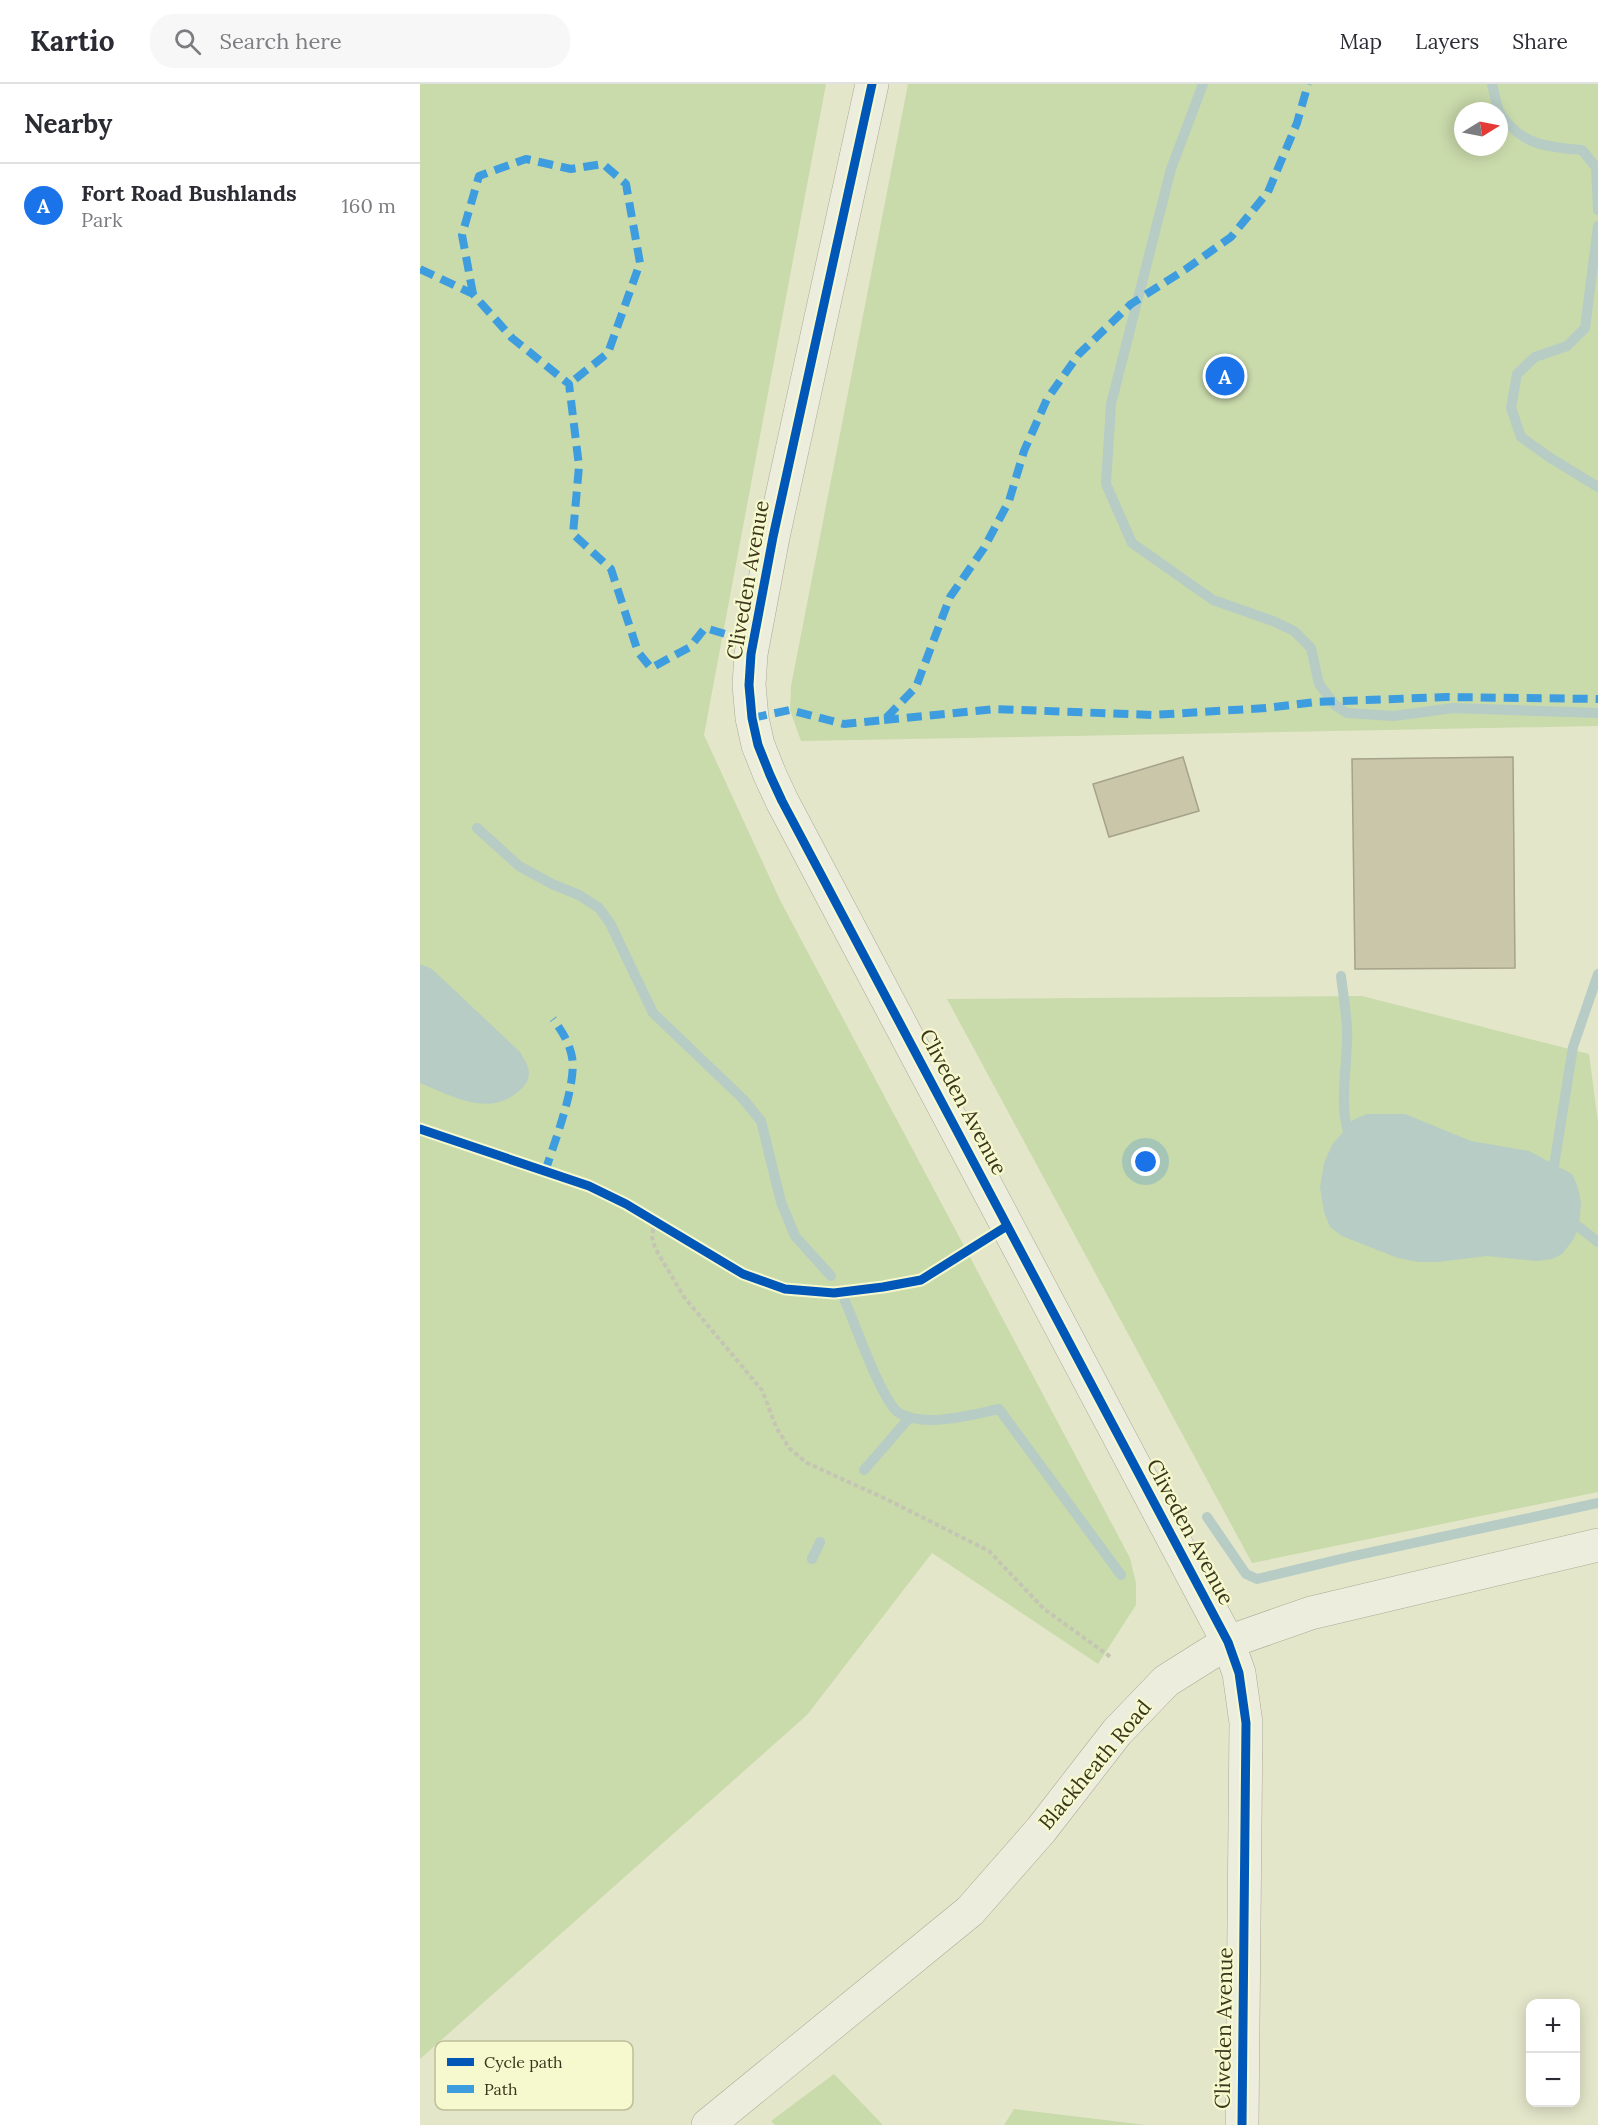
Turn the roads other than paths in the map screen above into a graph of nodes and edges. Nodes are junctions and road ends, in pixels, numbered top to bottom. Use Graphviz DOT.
graph roads {
  1 [pos="872,84"];
  2 [pos="1598,1545"];
  3 [pos="1228,1642"];
  4 [pos="708,2125"];
  5 [pos="1242,2125"];
  1 -- 3 [label="street, Cliveden Avenue"];
  2 -- 3 [label="street, Blackheath Road"];
  3 -- 4 [label="street, Blackheath Road"];
  3 -- 5 [label="street, Cliveden Avenue"];
}
